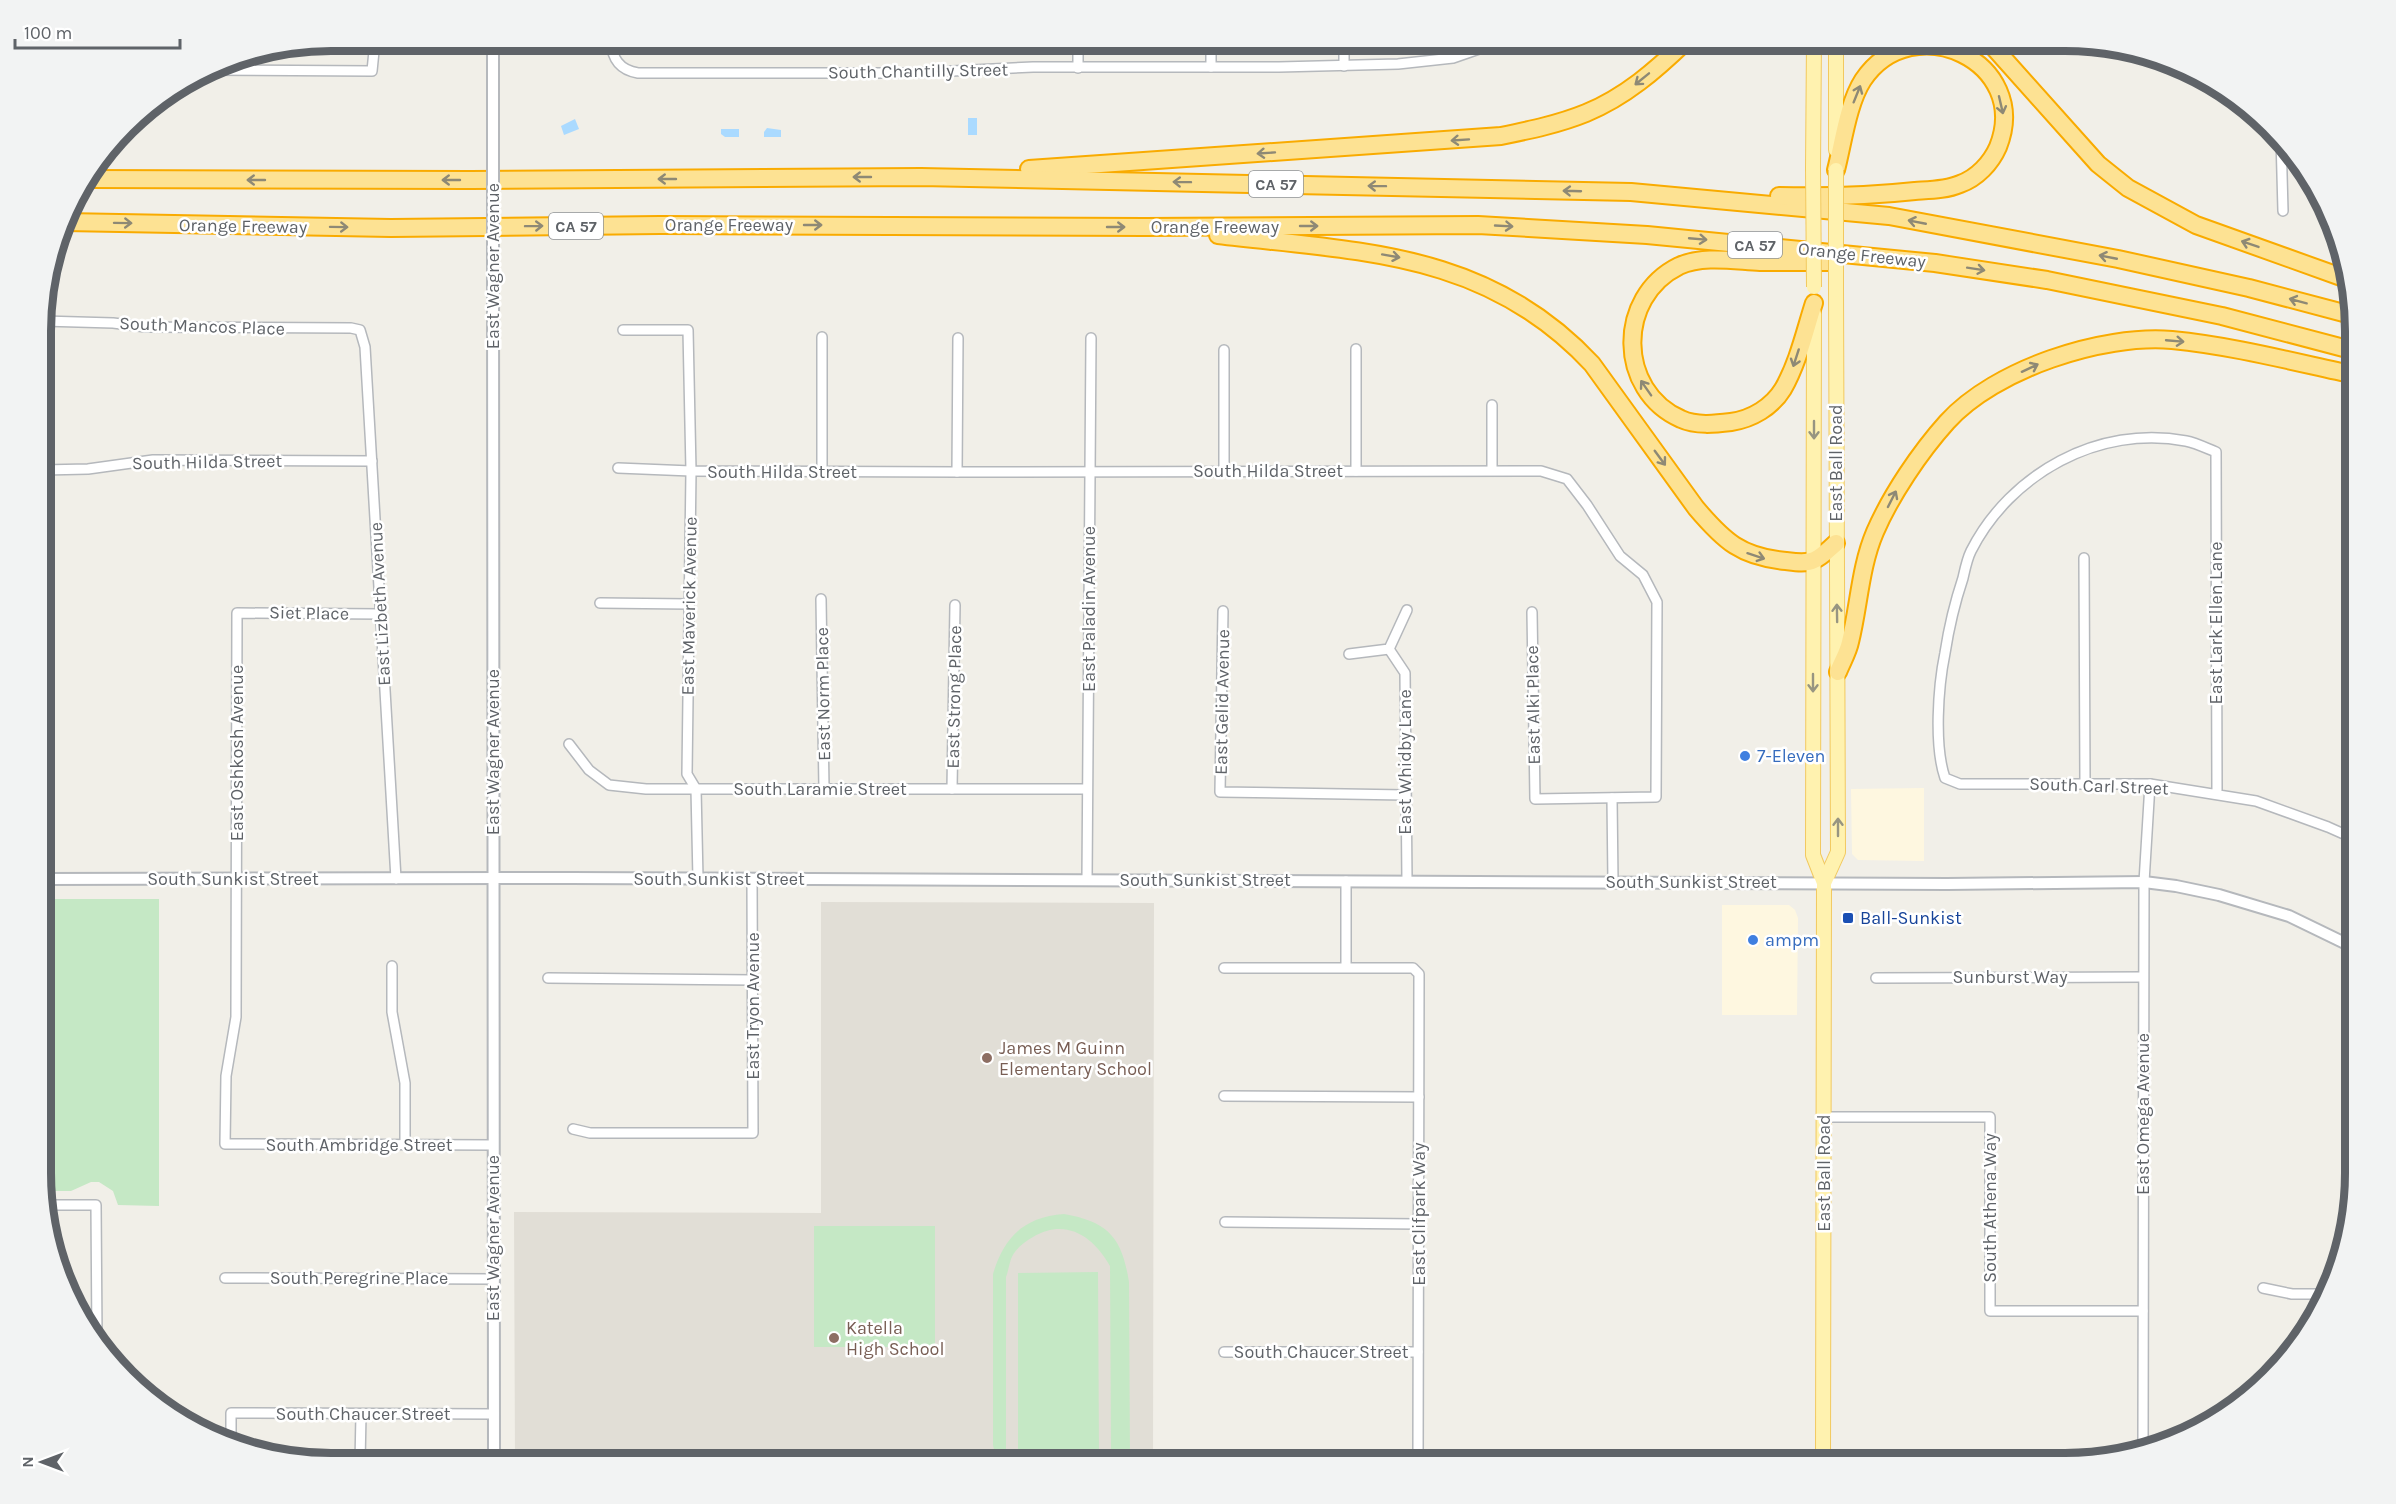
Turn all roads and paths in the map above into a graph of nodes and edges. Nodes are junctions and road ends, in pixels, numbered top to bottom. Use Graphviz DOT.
graph roads {
  1 [pos="374,51"];
  2 [pos="493,51"];
  3 [pos="612,51"];
  4 [pos="1078,51"];
  5 [pos="1211,51"];
  6 [pos="1344,51"];
  7 [pos="1475,51"];
  8 [pos="1675,51"];
  9 [pos="1814,51"];
  10 [pos="1836,51"];
  11 [pos="1901,51"];
  12 [pos="1960,51"];
  13 [pos="1998,51"];
  14 [pos="1344,66"];
  15 [pos="1211,67"];
  16 [pos="1078,68"];
  17 [pos="229,70"];
  18 [pos="2281,155"];
  19 [pos="1836,170"];
  20 [pos="921,177"];
  21 [pos="96,179"];
  22 [pos="1631,192"];
  23 [pos="2283,211"];
  24 [pos="73,222"];
  25 [pos="1145,227"];
  26 [pos="1935,263"];
  27 [pos="2340,277"];
  28 [pos="1814,295"];
  29 [pos="2344,313"];
  30 [pos="52,321"];
  31 [pos="360,330"];
  32 [pos="623,330"];
  33 [pos="822,337"];
  34 [pos="958,338"];
  35 [pos="1091,338"];
  36 [pos="2345,348"];
  37 [pos="1356,349"];
  38 [pos="1224,351"];
  39 [pos="2345,373"];
  40 [pos="1492,405"];
  41 [pos="2216,452"];
  42 [pos="372,461"];
  43 [pos="618,468"];
  44 [pos="51,470"];
  45 [pos="691,471"];
  46 [pos="1090,471"];
  47 [pos="1356,471"];
  48 [pos="1492,471"];
  49 [pos="822,472"];
  50 [pos="957,472"];
  51 [pos="1224,472"];
  52 [pos="1836,543"];
  53 [pos="2084,558"];
  54 [pos="1814,560"];
  55 [pos="821,599"];
  56 [pos="600,603"];
  57 [pos="689,604"];
  58 [pos="955,605"];
  59 [pos="1407,610"];
  60 [pos="1223,611"];
  61 [pos="1532,612"];
  62 [pos="237,613"];
  63 [pos="381,614"];
  64 [pos="1389,649"];
  65 [pos="1348,654"];
  66 [pos="1838,672"];
  67 [pos="569,744"];
  68 [pos="2085,784"];
  69 [pos="2150,784"];
  70 [pos="696,789"];
  71 [pos="824,789"];
  72 [pos="952,789"];
  73 [pos="1088,789"];
  74 [pos="2217,794"];
  75 [pos="1405,795"];
  76 [pos="1612,798"];
  77 [pos="2345,834"];
  78 [pos="493,878"];
  79 [pos="51,879"];
  80 [pos="237,879"];
  81 [pos="396,879"];
  82 [pos="698,879"];
  83 [pos="752,879"];
  84 [pos="1087,880"];
  85 [pos="1346,881"];
  86 [pos="1407,881"];
  87 [pos="1613,882"];
  88 [pos="2144,882"];
  89 [pos="1824,883"];
  90 [pos="2345,943"];
  91 [pos="392,966"];
  92 [pos="1224,968"];
  93 [pos="1346,968"];
  94 [pos="2143,977"];
  95 [pos="548,978"];
  96 [pos="1876,978"];
  97 [pos="753,980"];
  98 [pos="1224,1096"];
  99 [pos="1419,1097"];
  100 [pos="1824,1117"];
  101 [pos="573,1129"];
  102 [pos="225,1144"];
  103 [pos="405,1145"];
  104 [pos="493,1146"];
  105 [pos="53,1205"];
  106 [pos="1225,1222"];
  107 [pos="1418,1224"];
  108 [pos="225,1278"];
  109 [pos="494,1279"];
  110 [pos="2263,1288"];
  111 [pos="2317,1294"];
  112 [pos="2143,1311"];
  113 [pos="97,1326"];
  114 [pos="1224,1352"];
  115 [pos="1418,1352"];
  116 [pos="361,1414"];
  117 [pos="494,1414"];
  118 [pos="231,1434"];
  119 [pos="2143,1441"];
  120 [pos="360,1453"];
  121 [pos="494,1453"];
  122 [pos="1418,1453"];
  123 [pos="1823,1453"];
  1 -- 17 [label="street"];
  2 -- 78 [label="street, East Wagner Avenue, bridge"];
  3 -- 16 [label="street, South Chantilly Street"];
  4 -- 16 [label="street"];
  5 -- 15 [label="street"];
  6 -- 14 [label="street"];
  7 -- 14 [label="street, South Chantilly Street"];
  8 -- 20 [label="highway, one-way"];
  9 -- 28 [label="main road, East Ball Road, bridge"];
  10 -- 19 [label="main road, East Ball Road"];
  19 -- 11 [label="highway, one-way"];
  12 -- 22 [label="highway, one-way"];
  27 -- 13 [label="highway, one-way"];
  14 -- 15 [label="street, South Chantilly Street"];
  15 -- 16 [label="street, South Chantilly Street"];
  18 -- 23 [label="street"];
  19 -- 52 [label="main road, East Ball Road, bridge"];
  20 -- 21 [label="highway, CA 57, one-way"];
  22 -- 20 [label="highway, CA 57, one-way"];
  29 -- 22 [label="highway, CA 57, one-way"];
  24 -- 25 [label="highway, Orange Freeway / CA 57, one-way"];
  25 -- 26 [label="highway, Orange Freeway / CA 57, one-way"];
  25 -- 54 [label="highway, one-way"];
  28 -- 26 [label="highway, one-way"];
  26 -- 36 [label="highway, Orange Freeway / CA 57, one-way"];
  28 -- 54 [label="main road, East Ball Road, one-way"];
  30 -- 31 [label="street, South Mancos Place"];
  31 -- 42 [label="street, East Lizbeth Avenue"];
  32 -- 45 [label="street, East Maverick Avenue"];
  33 -- 49 [label="street"];
  34 -- 50 [label="street"];
  35 -- 46 [label="street, East Paladin Avenue"];
  37 -- 47 [label="street"];
  38 -- 51 [label="street"];
  66 -- 39 [label="highway, one-way"];
  40 -- 48 [label="street"];
  41 -- 68 [label="street, South Carl Street"];
  41 -- 74 [label="street, East Lark Ellen Lane"];
  42 -- 44 [label="street, South Hilda Street"];
  42 -- 63 [label="street, East Lizbeth Avenue"];
  43 -- 45 [label="street, South Hilda Street"];
  45 -- 49 [label="street, South Hilda Street"];
  45 -- 57 [label="street, East Maverick Avenue"];
  46 -- 50 [label="street, South Hilda Street"];
  46 -- 51 [label="street, South Hilda Street"];
  46 -- 73 [label="street, East Paladin Avenue"];
  47 -- 48 [label="street, South Hilda Street"];
  47 -- 51 [label="street, South Hilda Street"];
  48 -- 76 [label="street, South Hilda Street"];
  49 -- 50 [label="street, South Hilda Street"];
  52 -- 54 [label="highway"];
  66 -- 52 [label="main road, East Ball Road, one-way"];
  53 -- 68 [label="street"];
  54 -- 89 [label="main road, East Ball Road, one-way"];
  55 -- 71 [label="street, East Norm Place"];
  56 -- 57 [label="street"];
  57 -- 70 [label="street, East Maverick Avenue"];
  58 -- 72 [label="street, East Strong Place"];
  59 -- 64 [label="street"];
  60 -- 75 [label="street, East Gelid Avenue"];
  61 -- 76 [label="street, East Alki Place"];
  62 -- 63 [label="street, Siet Place"];
  62 -- 80 [label="street, East Oshkosh Avenue"];
  63 -- 81 [label="street, East Lizbeth Avenue"];
  64 -- 65 [label="street"];
  64 -- 75 [label="street, East Whidby Lane"];
  89 -- 66 [label="main road, East Ball Road, one-way"];
  67 -- 70 [label="street, South Laramie Street"];
  68 -- 69 [label="street, South Carl Street"];
  69 -- 74 [label="street, South Carl Street"];
  69 -- 88 [label="street, East Omega Avenue"];
  70 -- 71 [label="street, South Laramie Street"];
  70 -- 82 [label="street, East Maverick Avenue"];
  71 -- 72 [label="street, South Laramie Street"];
  72 -- 73 [label="street, South Laramie Street"];
  73 -- 84 [label="street, East Paladin Avenue"];
  74 -- 77 [label="street, South Carl Street"];
  75 -- 86 [label="street, East Whidby Lane"];
  76 -- 87 [label="street"];
  78 -- 81 [label="street, South Sunkist Street"];
  78 -- 82 [label="street, South Sunkist Street"];
  78 -- 104 [label="street, East Wagner Avenue"];
  79 -- 80 [label="street, South Sunkist Street"];
  80 -- 81 [label="street, South Sunkist Street"];
  80 -- 102 [label="street, East Oshkosh Avenue"];
  82 -- 83 [label="street, South Sunkist Street"];
  83 -- 84 [label="street, South Sunkist Street"];
  83 -- 97 [label="street, East Tryon Avenue"];
  84 -- 85 [label="street, South Sunkist Street"];
  85 -- 86 [label="street, South Sunkist Street"];
  85 -- 93 [label="street"];
  86 -- 87 [label="street, South Sunkist Street"];
  87 -- 89 [label="street, South Sunkist Street"];
  88 -- 89 [label="street, South Sunkist Street"];
  88 -- 90 [label="street, South Sunkist Street"];
  88 -- 94 [label="street, East Omega Avenue"];
  89 -- 100 [label="main road, East Ball Road"];
  91 -- 103 [label="street"];
  92 -- 93 [label="street"];
  93 -- 99 [label="street, East Clifpark Way"];
  94 -- 96 [label="street, Sunburst Way"];
  94 -- 112 [label="street, East Omega Avenue"];
  95 -- 97 [label="street"];
  97 -- 101 [label="street, East Tryon Avenue"];
  98 -- 99 [label="street"];
  99 -- 107 [label="street, East Clifpark Way"];
  100 -- 112 [label="street, South Athena Way"];
  100 -- 123 [label="main road, East Ball Road"];
  102 -- 103 [label="street, South Ambridge Street"];
  103 -- 104 [label="street, South Ambridge Street"];
  104 -- 109 [label="street, East Wagner Avenue"];
  105 -- 113 [label="street"];
  106 -- 107 [label="street"];
  107 -- 115 [label="street, East Clifpark Way"];
  108 -- 109 [label="street, South Peregrine Place"];
  109 -- 117 [label="street, East Wagner Avenue"];
  110 -- 111 [label="street"];
  112 -- 119 [label="street, East Omega Avenue"];
  114 -- 115 [label="street, South Chaucer Street"];
  115 -- 122 [label="street, East Clifpark Way"];
  116 -- 117 [label="street, South Chaucer Street"];
  116 -- 118 [label="street, South Chaucer Street"];
  116 -- 120 [label="street"];
  117 -- 121 [label="street, East Wagner Avenue"];
}
